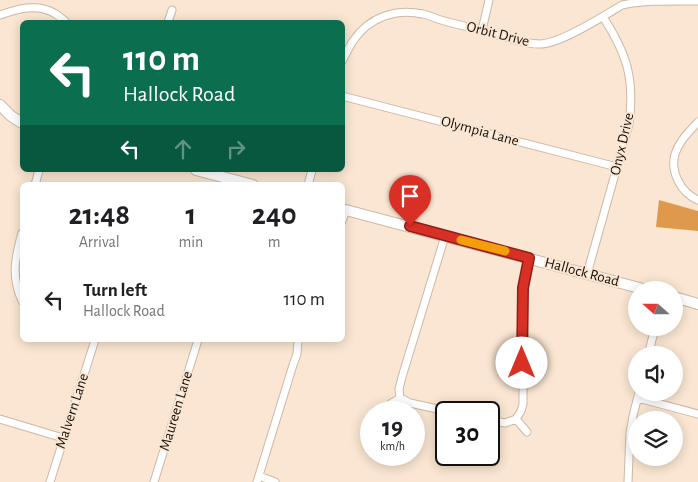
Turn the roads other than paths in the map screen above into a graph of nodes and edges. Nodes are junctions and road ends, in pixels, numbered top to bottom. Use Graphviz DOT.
graph roads {
  1 [pos="489,0"];
  2 [pos="698,1"];
  3 [pos="172,10"];
  4 [pos="0,15"];
  5 [pos="603,17"];
  6 [pos="64,20"];
  7 [pos="169,20"];
  8 [pos="482,30"];
  9 [pos="345,56"];
  10 [pos="345,97"];
  11 [pos="0,105"];
  12 [pos="20,122"];
  13 [pos="698,122"];
  14 [pos="617,167"];
  15 [pos="204,172"];
  16 [pos="242,182"];
  17 [pos="698,200"];
  18 [pos="345,209"];
  19 [pos="445,236"];
  20 [pos="20,242"];
  21 [pos="529,258"];
  22 [pos="587,274"];
  23 [pos="628,285"];
  24 [pos="20,296"];
  25 [pos="683,300"];
  26 [pos="698,304"];
  27 [pos="92,342"];
  28 [pos="197,342"];
  29 [pos="298,342"];
  30 [pos="400,398"];
  31 [pos="395,401"];
  32 [pos="637,401"];
  33 [pos="658,401"];
  34 [pos="435,408"];
  35 [pos="698,414"];
  36 [pos="0,418"];
  37 [pos="516,419"];
  38 [pos="500,422"];
  39 [pos="527,432"];
  40 [pos="63,438"];
  41 [pos="258,479"];
  42 [pos="50,482"];
  43 [pos="154,482"];
  44 [pos="275,482"];
  45 [pos="628,482"];
  1 -- 8 [label="street"];
  2 -- 5 [label="street, Orbit Drive"];
  3 -- 7 [label="street"];
  4 -- 6 [label="street"];
  5 -- 8 [label="street, Orbit Drive"];
  5 -- 14 [label="street, Onyx Drive"];
  8 -- 9 [label="street, Orbit Drive"];
  10 -- 14 [label="street, Olympia Lane"];
  11 -- 12 [label="street"];
  13 -- 17 [label="street"];
  14 -- 22 [label="street, Onyx Drive"];
  15 -- 16 [label="street"];
  18 -- 19 [label="street, Hallock Road"];
  19 -- 21 [label="street, Hallock Road"];
  19 -- 30 [label="street"];
  20 -- 24 [label="street"];
  21 -- 22 [label="street, Hallock Road"];
  21 -- 37 [label="street"];
  22 -- 23 [label="street, Hallock Road"];
  25 -- 26 [label="street"];
  27 -- 40 [label="street, Malvern Lane"];
  28 -- 43 [label="street, Maureen Lane"];
  29 -- 41 [label="street"];
  30 -- 31 [label="street"];
  30 -- 34 [label="street"];
  32 -- 45 [label="street"];
  33 -- 35 [label="street"];
  36 -- 40 [label="street"];
  37 -- 38 [label="street"];
  37 -- 39 [label="street"];
  40 -- 42 [label="street, Malvern Lane"];
  41 -- 44 [label="street"];
}
